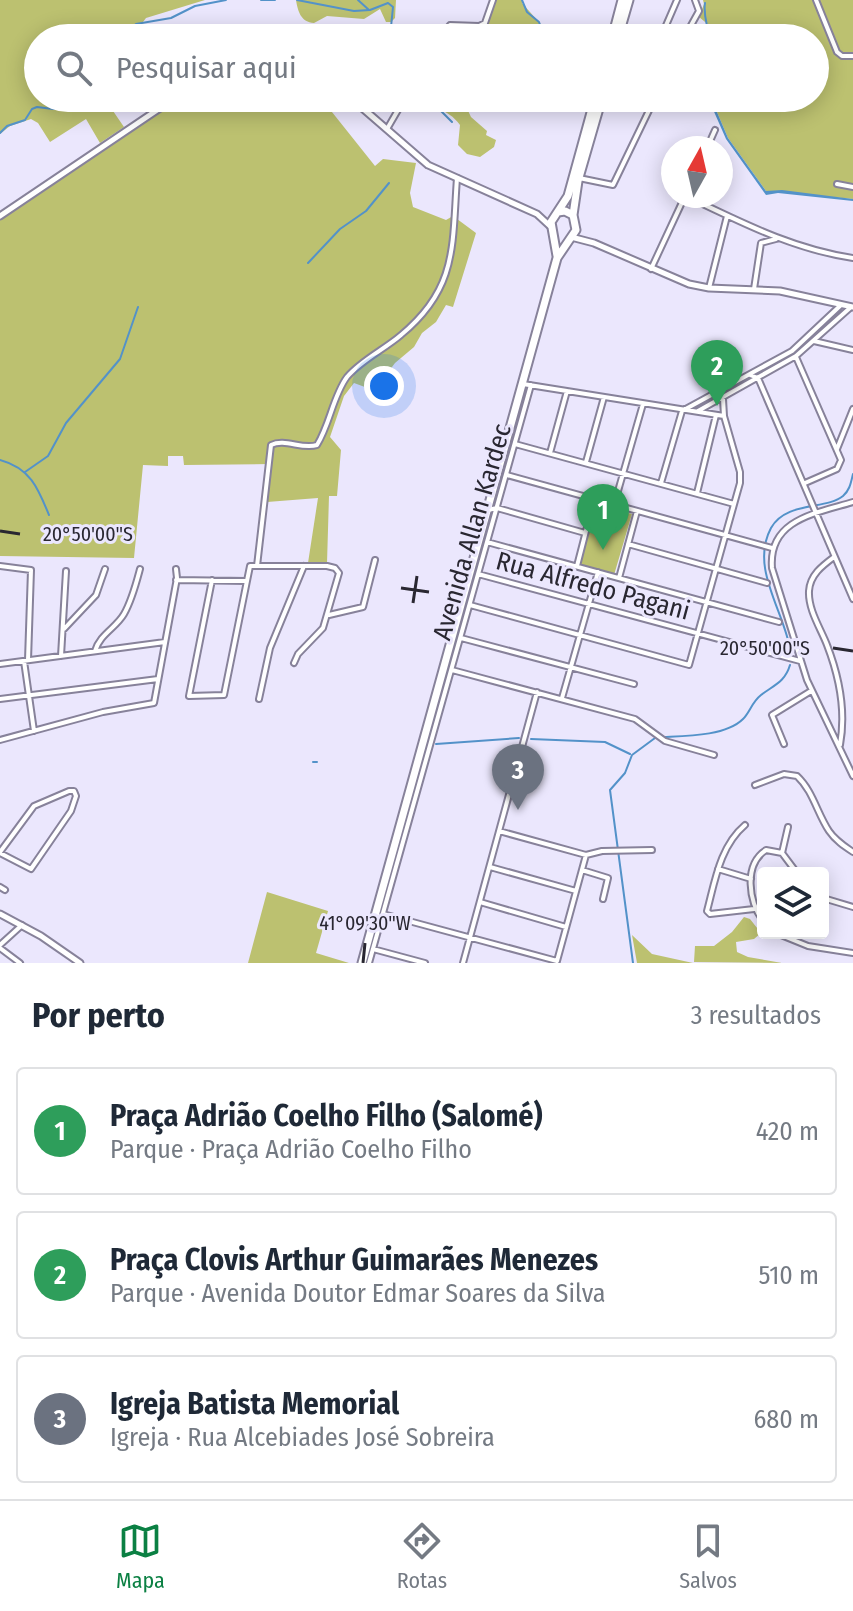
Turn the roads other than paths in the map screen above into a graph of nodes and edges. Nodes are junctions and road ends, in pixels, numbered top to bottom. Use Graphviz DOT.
graph roads {
  1 [pos="493,0"];
  2 [pos="622,0"];
  3 [pos="629,0"];
  4 [pos="677,0"];
  5 [pos="695,0"];
  6 [pos="816,0"];
  7 [pos="483,24"];
  8 [pos="616,24"];
  9 [pos="622,24"];
  10 [pos="666,24"];
  11 [pos="692,24"];
  12 [pos="826,24"];
  13 [pos="829,32"];
  14 [pos="853,56"];
  15 [pos="154,112"];
  16 [pos="365,112"];
  17 [pos="397,112"];
  18 [pos="591,112"];
  19 [pos="598,112"];
  20 [pos="648,112"];
  21 [pos="387,129"];
  22 [pos="715,130"];
  23 [pos="712,136"];
  24 [pos="457,178"];
  25 [pos="579,178"];
  26 [pos="837,184"];
  27 [pos="853,187"];
  28 [pos="680,208"];
  29 [pos="711,208"];
  30 [pos="557,213"];
  31 [pos="537,214"];
  32 [pos="573,215"];
  33 [pos="0,216"];
  34 [pos="727,216"];
  35 [pos="577,224"];
  36 [pos="553,231"];
  37 [pos="570,237"];
  38 [pos="778,239"];
  39 [pos="594,243"];
  40 [pos="557,258"];
  41 [pos="853,258"];
  42 [pos="651,269"];
  43 [pos="709,288"];
  44 [pos="754,289"];
  45 [pos="841,305"];
  46 [pos="852,307"];
  47 [pos="814,341"];
  48 [pos="853,350"];
  49 [pos="792,351"];
  50 [pos="796,356"];
  51 [pos="750,375"];
  52 [pos="758,378"];
  53 [pos="527,384"];
  54 [pos="736,387"];
  55 [pos="567,391"];
  56 [pos="604,397"];
  57 [pos="723,397"];
  58 [pos="643,404"];
  59 [pos="853,409"];
  60 [pos="682,411"];
  61 [pos="696,412"];
  62 [pos="716,415"];
  63 [pos="724,416"];
  64 [pos="515,444"];
  65 [pos="837,449"];
  66 [pos="550,453"];
  67 [pos="586,462"];
  68 [pos="624,472"];
  69 [pos="507,475"];
  70 [pos="661,483"];
  71 [pos="805,483"];
  72 [pos="697,493"];
  73 [pos="594,500"];
  74 [pos="853,502"];
  75 [pos="734,504"];
  76 [pos="614,505"];
  77 [pos="815,507"];
  78 [pos="492,509"];
  79 [pos="637,511"];
  80 [pos="585,533"];
  81 [pos="726,535"];
  82 [pos="487,542"];
  83 [pos="628,544"];
  84 [pos="768,547"];
  85 [pos="835,557"];
  86 [pos="375,560"];
  87 [pos="0,566"];
  88 [pos="257,566"];
  89 [pos="304,566"];
  90 [pos="577,566"];
  91 [pos="105,569"];
  92 [pos="140,569"];
  93 [pos="176,569"];
  94 [pos="717,569"];
  95 [pos="66,571"];
  96 [pos="598,572"];
  97 [pos="478,574"];
  98 [pos="619,578"];
  99 [pos="176,580"];
  100 [pos="212,580"];
  101 [pos="247,581"];
  102 [pos="767,583"];
  103 [pos="853,599"];
  104 [pos="707,602"];
  105 [pos="589,603"];
  106 [pos="470,605"];
  107 [pos="329,615"];
  108 [pos="779,622"];
  109 [pos="62,630"];
  110 [pos="698,634"];
  111 [pos="580,636"];
  112 [pos="461,638"];
  113 [pos="165,642"];
  114 [pos="95,651"];
  115 [pos="61,656"];
  116 [pos="26,661"];
  117 [pos="800,661"];
  118 [pos="294,663"];
  119 [pos="0,664"];
  120 [pos="571,666"];
  121 [pos="452,670"];
  122 [pos="158,679"];
  123 [pos="634,684"];
  124 [pos="446,689"];
  125 [pos="811,691"];
  126 [pos="537,692"];
  127 [pos="29,694"];
  128 [pos="436,696"];
  129 [pos="562,698"];
  130 [pos="0,699"];
  131 [pos="259,699"];
  132 [pos="34,731"];
  133 [pos="0,740"];
  134 [pos="784,744"];
  135 [pos="839,747"];
  136 [pos="714,755"];
  137 [pos="853,776"];
  138 [pos="755,785"];
  139 [pos="413,795"];
  140 [pos="745,825"];
  141 [pos="788,827"];
  142 [pos="499,831"];
  143 [pos="652,850"];
  144 [pos="0,852"];
  145 [pos="853,852"];
  146 [pos="782,853"];
  147 [pos="586,855"];
  148 [pos="490,867"];
  149 [pos="792,867"];
  150 [pos="718,869"];
  151 [pos="582,870"];
  152 [pos="751,879"];
  153 [pos="577,891"];
  154 [pos="603,899"];
  155 [pos="829,900"];
  156 [pos="480,902"];
  157 [pos="853,907"];
  158 [pos="754,909"];
  159 [pos="380,913"];
  160 [pos="757,913"];
  161 [pos="0,914"];
  162 [pos="22,925"];
  163 [pos="566,927"];
  164 [pos="470,938"];
  165 [pos="791,939"];
  166 [pos="853,946"];
  167 [pos="0,947"];
  168 [pos="373,949"];
  169 [pos="850,953"];
  170 [pos="557,962"];
  171 [pos="20,963"];
  172 [pos="80,963"];
  173 [pos="362,963"];
  174 [pos="369,963"];
  175 [pos="425,963"];
  176 [pos="463,963"];
  1 -- 7 [label="street"];
  2 -- 8 [label="highway"];
  3 -- 9 [label="highway"];
  4 -- 10 [label="street"];
  5 -- 11 [label="street"];
  6 -- 12 [label="street"];
  13 -- 14 [label="street"];
  15 -- 33 [label="street"];
  16 -- 21 [label="street"];
  17 -- 21 [label="street"];
  18 -- 30 [label="highway"];
  19 -- 25 [label="highway"];
  20 -- 25 [label="street"];
  21 -- 24 [label="street"];
  22 -- 23 [label="street"];
  24 -- 31 [label="street"];
  24 -- 88 [label="street"];
  25 -- 32 [label="highway"];
  26 -- 27 [label="street"];
  28 -- 42 [label="street"];
  29 -- 34 [label="street"];
  30 -- 31 [label="street"];
  30 -- 32 [label="highway"];
  30 -- 36 [label="highway"];
  31 -- 36 [label="street"];
  32 -- 35 [label="highway"];
  34 -- 38 [label="street"];
  34 -- 43 [label="street"];
  35 -- 37 [label="highway"];
  35 -- 39 [label="street"];
  36 -- 37 [label="highway"];
  36 -- 40 [label="highway"];
  37 -- 39 [label="street"];
  37 -- 40 [label="highway"];
  38 -- 41 [label="street"];
  38 -- 44 [label="street"];
  39 -- 42 [label="street"];
  40 -- 53 [label="highway"];
  42 -- 43 [label="street"];
  43 -- 44 [label="street"];
  44 -- 45 [label="street"];
  45 -- 46 [label="street"];
  45 -- 49 [label="street"];
  46 -- 47 [label="street"];
  47 -- 48 [label="street"];
  47 -- 50 [label="street"];
  49 -- 50 [label="street"];
  49 -- 51 [label="street"];
  50 -- 52 [label="street"];
  50 -- 65 [label="street"];
  51 -- 52 [label="street"];
  51 -- 54 [label="street"];
  52 -- 54 [label="street"];
  52 -- 71 [label="street"];
  53 -- 55 [label="street"];
  53 -- 64 [label="street, Avenida Allan Kardec"];
  53 -- 78 [label="highway"];
  54 -- 57 [label="street"];
  54 -- 60 [label="street"];
  55 -- 56 [label="street"];
  55 -- 66 [label="street"];
  56 -- 58 [label="street"];
  56 -- 67 [label="street"];
  57 -- 61 [label="street"];
  57 -- 63 [label="street"];
  58 -- 60 [label="street"];
  58 -- 68 [label="street"];
  59 -- 65 [label="street"];
  60 -- 61 [label="street"];
  60 -- 70 [label="street"];
  61 -- 62 [label="street"];
  62 -- 63 [label="street"];
  62 -- 72 [label="street"];
  63 -- 75 [label="street"];
  64 -- 66 [label="street"];
  64 -- 69 [label="street, Avenida Allan Kardec"];
  65 -- 71 [label="street"];
  66 -- 67 [label="street"];
  67 -- 68 [label="street"];
  68 -- 70 [label="street"];
  68 -- 76 [label="street"];
  69 -- 73 [label="street"];
  69 -- 78 [label="street, Avenida Allan Kardec"];
  70 -- 72 [label="street"];
  71 -- 77 [label="street"];
  72 -- 75 [label="street"];
  73 -- 76 [label="street"];
  73 -- 80 [label="street"];
  74 -- 77 [label="street"];
  75 -- 81 [label="street"];
  76 -- 79 [label="street"];
  77 -- 84 [label="street"];
  77 -- 85 [label="street"];
  78 -- 80 [label="street"];
  78 -- 82 [label="street, Avenida Allan Kardec"];
  78 -- 128 [label="highway"];
  79 -- 81 [label="street"];
  79 -- 83 [label="street"];
  80 -- 90 [label="street"];
  81 -- 84 [label="street"];
  81 -- 94 [label="street"];
  82 -- 90 [label="street"];
  82 -- 97 [label="street, Avenida Allan Kardec"];
  83 -- 94 [label="street"];
  83 -- 98 [label="street"];
  84 -- 117 [label="street"];
  85 -- 103 [label="street"];
  85 -- 135 [label="street"];
  86 -- 107 [label="street"];
  87 -- 116 [label="street"];
  88 -- 89 [label="street"];
  88 -- 101 [label="street"];
  89 -- 107 [label="street"];
  89 -- 131 [label="street"];
  90 -- 96 [label="street"];
  91 -- 109 [label="street"];
  92 -- 114 [label="street"];
  93 -- 99 [label="street"];
  94 -- 102 [label="street"];
  94 -- 104 [label="street"];
  95 -- 109 [label="street"];
  96 -- 98 [label="street"];
  96 -- 105 [label="street"];
  97 -- 105 [label="street, Rua Alfredo Pagani"];
  97 -- 106 [label="street, Avenida Allan Kardec"];
  98 -- 104 [label="street"];
  99 -- 100 [label="street"];
  99 -- 113 [label="street"];
  100 -- 101 [label="street"];
  100 -- 101 [label="street"];
  104 -- 108 [label="street"];
  104 -- 110 [label="street"];
  105 -- 110 [label="street, Rua Alfredo Pagani"];
  105 -- 111 [label="street"];
  106 -- 111 [label="street"];
  106 -- 112 [label="street, Avenida Allan Kardec"];
  107 -- 118 [label="street"];
  109 -- 115 [label="street"];
  110 -- 111 [label="street"];
  110 -- 117 [label="street, Rua Alfredo Pagani"];
  111 -- 120 [label="street"];
  112 -- 120 [label="street"];
  112 -- 121 [label="street, Avenida Allan Kardec"];
  113 -- 114 [label="street"];
  113 -- 122 [label="street"];
  114 -- 115 [label="street"];
  115 -- 116 [label="street"];
  116 -- 119 [label="street"];
  116 -- 127 [label="street"];
  117 -- 125 [label="street"];
  120 -- 123 [label="street"];
  120 -- 129 [label="street"];
  121 -- 124 [label="street, Avenida Allan Kardec"];
  121 -- 126 [label="street"];
  122 -- 127 [label="street"];
  122 -- 132 [label="street"];
  124 -- 128 [label="highway"];
  124 -- 139 [label="street, Avenida Allan Kardec"];
  125 -- 134 [label="street"];
  125 -- 135 [label="street"];
  126 -- 129 [label="street"];
  126 -- 142 [label="street"];
  127 -- 130 [label="street"];
  127 -- 132 [label="street"];
  128 -- 139 [label="highway"];
  129 -- 136 [label="street"];
  132 -- 133 [label="street"];
  135 -- 137 [label="street"];
  138 -- 145 [label="street"];
  139 -- 159 [label="highway"];
  140 -- 150 [label="street"];
  141 -- 146 [label="street"];
  142 -- 147 [label="street"];
  142 -- 148 [label="street"];
  143 -- 147 [label="street"];
  144 -- 144 [label="street"];
  146 -- 149 [label="street"];
  146 -- 152 [label="street"];
  147 -- 151 [label="street"];
  148 -- 153 [label="street"];
  148 -- 156 [label="street"];
  150 -- 152 [label="street"];
  150 -- 158 [label="street"];
  151 -- 153 [label="street"];
  151 -- 154 [label="street"];
  152 -- 158 [label="street"];
  153 -- 163 [label="street"];
  155 -- 157 [label="street"];
  156 -- 163 [label="street"];
  156 -- 164 [label="street"];
  158 -- 160 [label="street"];
  159 -- 164 [label="street"];
  159 -- 168 [label="street"];
  159 -- 173 [label="highway"];
  161 -- 162 [label="street"];
  162 -- 167 [label="street"];
  162 -- 172 [label="street"];
  163 -- 170 [label="street"];
  164 -- 170 [label="street"];
  164 -- 176 [label="street"];
  165 -- 169 [label="street"];
  166 -- 169 [label="street"];
  167 -- 171 [label="street"];
  168 -- 174 [label="street"];
  168 -- 175 [label="street"];
}
